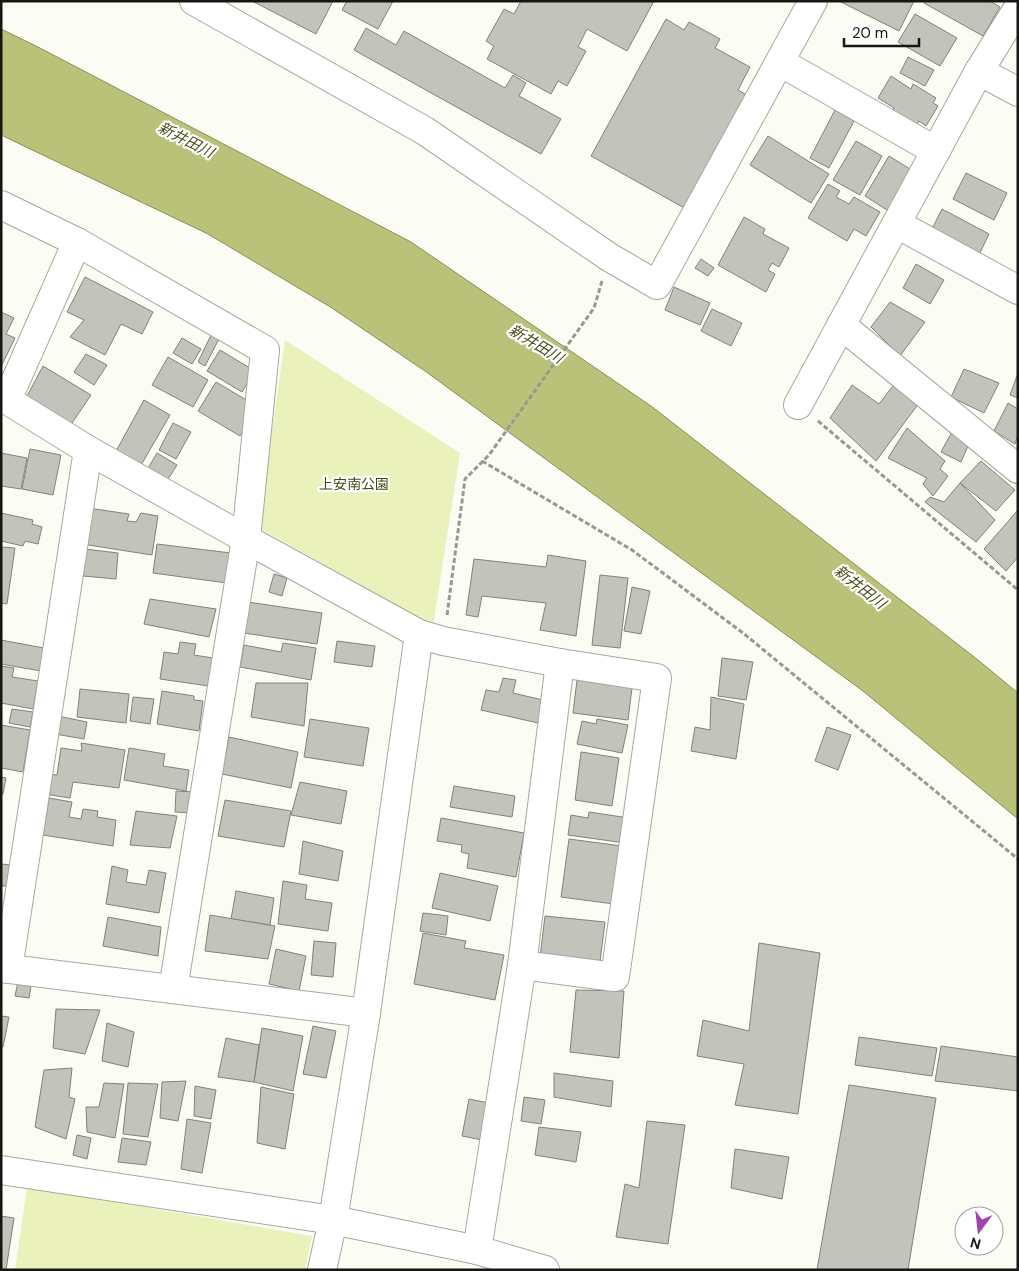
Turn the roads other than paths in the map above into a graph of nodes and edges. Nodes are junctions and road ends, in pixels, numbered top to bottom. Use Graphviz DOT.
graph roads {
  1 [pos="194,1"];
  2 [pos="813,1"];
  3 [pos="1018,8"];
  4 [pos="780,62"];
  5 [pos="979,71"];
  6 [pos="1018,92"];
  7 [pos="936,151"];
  8 [pos="1,205"];
  9 [pos="896,224"];
  10 [pos="77,242"];
  11 [pos="1018,290"];
  12 [pos="841,325"];
  13 [pos="4,398"];
  14 [pos="798,405"];
  15 [pos="88,450"];
  16 [pos="1018,469"];
  17 [pos="246,539"];
  18 [pos="431,638"];
  19 [pos="560,663"];
  20 [pos="522,965"];
  21 [pos="5,968"];
  22 [pos="173,989"];
  23 [pos="366,1013"];
  24 [pos="1,1170"];
  25 [pos="333,1220"];
  26 [pos="477,1250"];
  27 [pos="322,1270"];
  28 [pos="545,1270"];
  1 -- 4 [label="street"];
  2 -- 4 [label="street"];
  3 -- 5 [label="street"];
  4 -- 7 [label="street"];
  5 -- 6 [label="street"];
  5 -- 7 [label="street"];
  7 -- 9 [label="street"];
  8 -- 10 [label="street"];
  9 -- 11 [label="street"];
  9 -- 12 [label="street"];
  10 -- 13 [label="street"];
  10 -- 17 [label="street"];
  12 -- 14 [label="street"];
  12 -- 16 [label="street"];
  13 -- 15 [label="street"];
  15 -- 17 [label="street"];
  15 -- 21 [label="street"];
  17 -- 18 [label="street"];
  17 -- 22 [label="street"];
  18 -- 19 [label="street"];
  18 -- 23 [label="street"];
  19 -- 20 [label="street"];
  19 -- 20 [label="street"];
  20 -- 26 [label="street"];
  21 -- 22 [label="street"];
  22 -- 23 [label="street"];
  23 -- 25 [label="street"];
  24 -- 25 [label="street"];
  25 -- 26 [label="street"];
  25 -- 27 [label="street"];
  26 -- 28 [label="street"];
}
